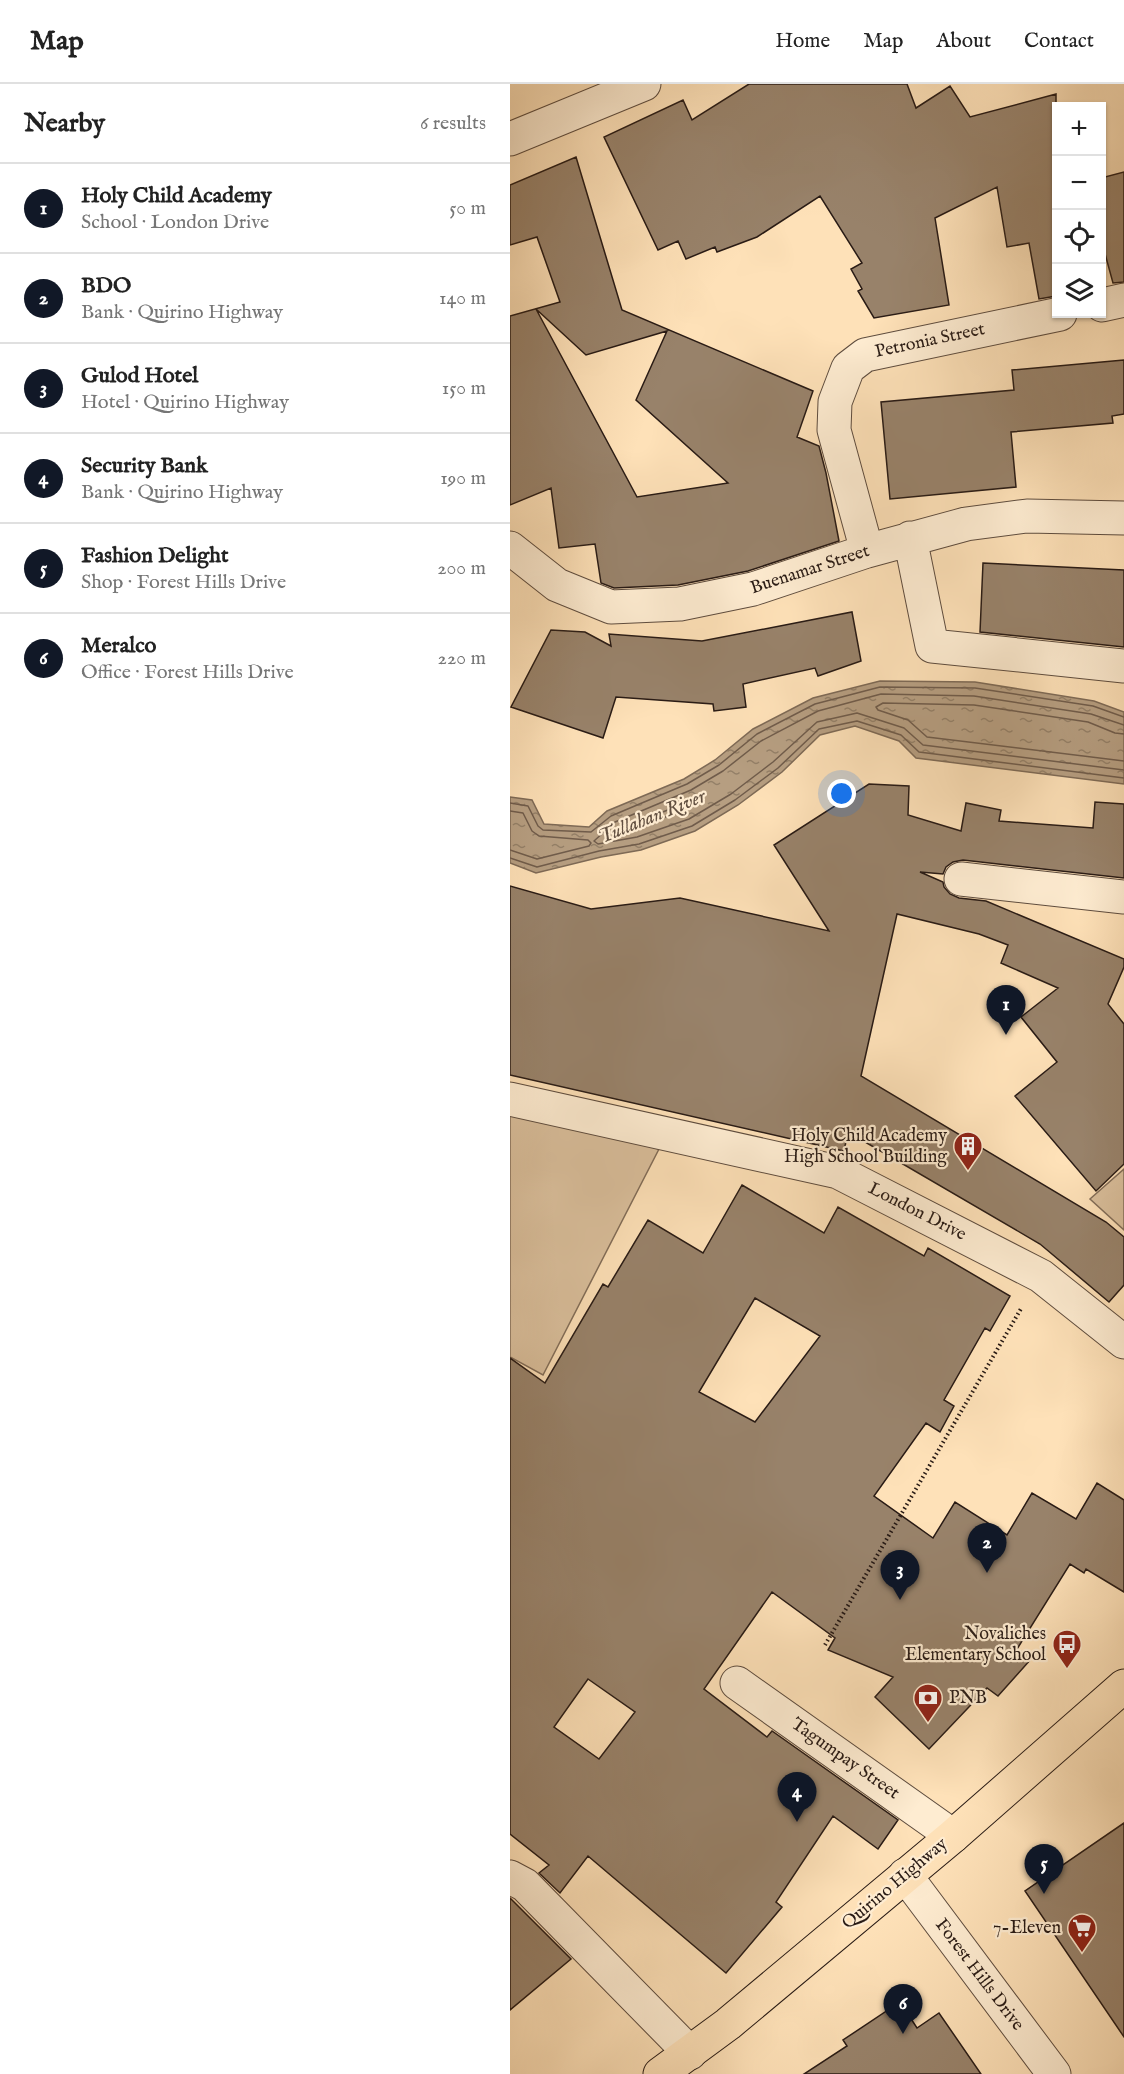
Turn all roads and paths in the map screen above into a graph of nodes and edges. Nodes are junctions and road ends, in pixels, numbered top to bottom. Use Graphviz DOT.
graph roads {
  1 [pos="644,84"];
  2 [pos="510,139"];
  3 [pos="1124,300"];
  4 [pos="1106,304"];
  5 [pos="1052,316"];
  6 [pos="1124,518"];
  7 [pos="910,538"];
  8 [pos="510,548"];
  9 [pos="867,551"];
  10 [pos="1124,666"];
  11 [pos="961,879"];
  12 [pos="1124,897"];
  13 [pos="510,1099"];
  14 [pos="1041,1276"];
  15 [pos="1124,1342"];
  16 [pos="825,1645"];
  17 [pos="737,1683"];
  18 [pos="1120,1697"];
  19 [pos="953,1836"];
  20 [pos="905,1875"];
  21 [pos="510,1877"];
  22 [pos="690,2053"];
  23 [pos="660,2074"];
  24 [pos="1054,2074"];
  1 -- 2 [label="street"];
  3 -- 4 [label="street"];
  5 -- 9 [label="street, Petronia Street"];
  6 -- 7 [label="street, Buenamar Street"];
  7 -- 9 [label="street, Buenamar Street"];
  7 -- 10 [label="street"];
  8 -- 9 [label="street, Buenamar Street"];
  11 -- 12 [label="street"];
  13 -- 14 [label="street, London Drive"];
  14 -- 15 [label="street, London Drive"];
  14 -- 16 [label="path"];
  17 -- 19 [label="street, Tagumpay Street"];
  18 -- 19 [label="main road, Quirino Highway"];
  19 -- 20 [label="main road, Quirino Highway"];
  20 -- 22 [label="main road, Quirino Highway"];
  20 -- 24 [label="street, Forest Hills Drive"];
  21 -- 22 [label="street"];
  22 -- 23 [label="main road, Quirino Highway"];
}
